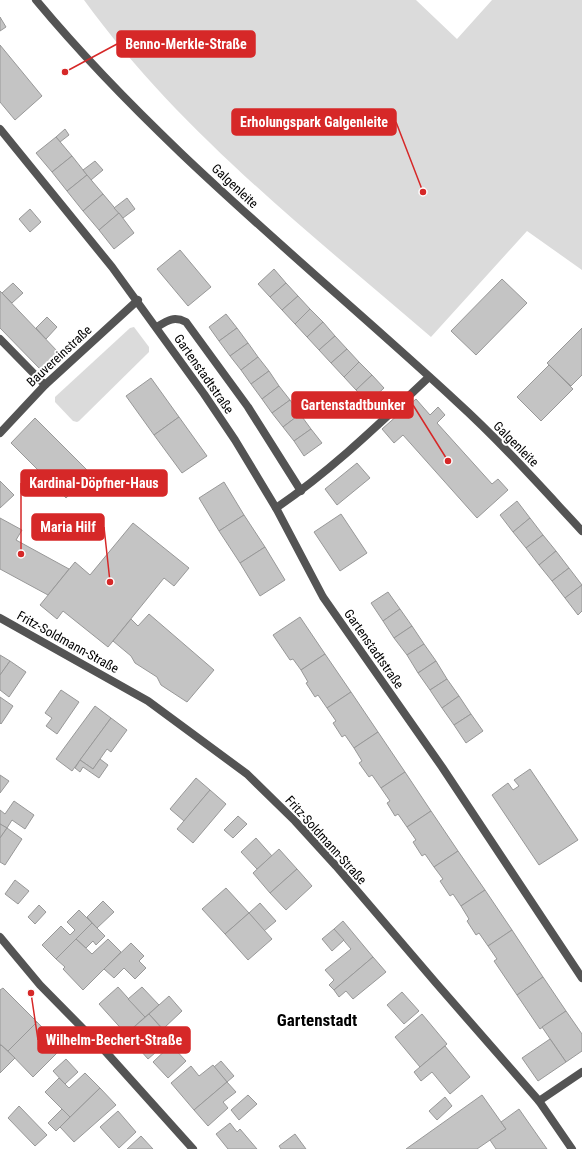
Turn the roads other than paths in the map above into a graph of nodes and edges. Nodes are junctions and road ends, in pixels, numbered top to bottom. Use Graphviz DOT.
graph roads {
  1 [pos="36,0"];
  2 [pos="0,129"];
  3 [pos="138,300"];
  4 [pos="157,327"];
  5 [pos="0,339"];
  6 [pos="429,377"];
  7 [pos="45,385"];
  8 [pos="0,433"];
  9 [pos="301,491"];
  10 [pos="276,508"];
  11 [pos="582,531"];
  12 [pos="0,618"];
  13 [pos="0,938"];
  14 [pos="582,978"];
  15 [pos="582,1072"];
  16 [pos="540,1100"];
  17 [pos="193,1149"];
  18 [pos="572,1149"];
  1 -- 6 [label="street, Galgenleite"];
  2 -- 3 [label="street, Gartenstadtstraße"];
  3 -- 4 [label="street, Gartenstadtstraße"];
  3 -- 7 [label="street, Bauvereinstraße"];
  4 -- 9 [label="street, Gartenstadtstraße"];
  4 -- 10 [label="street, Gartenstadtstraße"];
  5 -- 7 [label="street"];
  6 -- 9 [label="street"];
  6 -- 11 [label="street, Galgenleite"];
  7 -- 8 [label="street, Bauvereinstraße"];
  9 -- 10 [label="street"];
  10 -- 14 [label="street, Gartenstadtstraße"];
  12 -- 16 [label="street, Fritz-Soldmann-Straße"];
  13 -- 17 [label="street"];
  15 -- 16 [label="street"];
  16 -- 18 [label="street, Fritz-Soldmann-Straße"];
}
